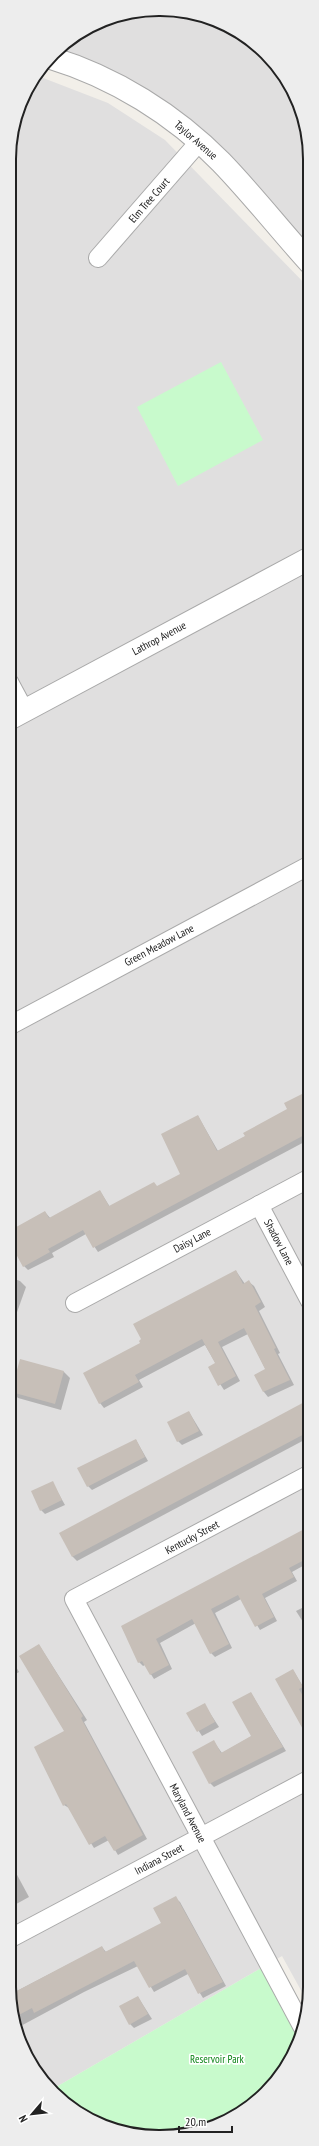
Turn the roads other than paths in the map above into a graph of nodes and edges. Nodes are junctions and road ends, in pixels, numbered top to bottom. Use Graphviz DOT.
graph roads {
  1 [pos="56,60"];
  2 [pos="200,142"];
  3 [pos="303,255"];
  4 [pos="98,258"];
  5 [pos="303,562"];
  6 [pos="17,714"];
  7 [pos="303,869"];
  8 [pos="16,1022"];
  9 [pos="303,1182"];
  10 [pos="259,1205"];
  11 [pos="303,1288"];
  12 [pos="75,1303"];
  13 [pos="303,1478"];
  14 [pos="74,1600"];
  15 [pos="303,1783"];
  16 [pos="201,1837"];
  17 [pos="16,1935"];
  18 [pos="299,2020"];
  1 -- 2 [label="street, Taylor Avenue"];
  2 -- 3 [label="street, Taylor Avenue"];
  2 -- 4 [label="street, Elm Tree Court"];
  5 -- 6 [label="street, Lathrop Avenue"];
  7 -- 8 [label="street, Green Meadow Lane"];
  9 -- 10 [label="street, Daisy Lane"];
  10 -- 11 [label="street, Shadow Lane"];
  10 -- 12 [label="street, Daisy Lane"];
  13 -- 14 [label="street, Kentucky Street"];
  14 -- 16 [label="street, Maryland Avenue"];
  15 -- 16 [label="street, Indiana Street"];
  16 -- 17 [label="street, Indiana Street"];
  16 -- 18 [label="street, Maryland Avenue"];
}
